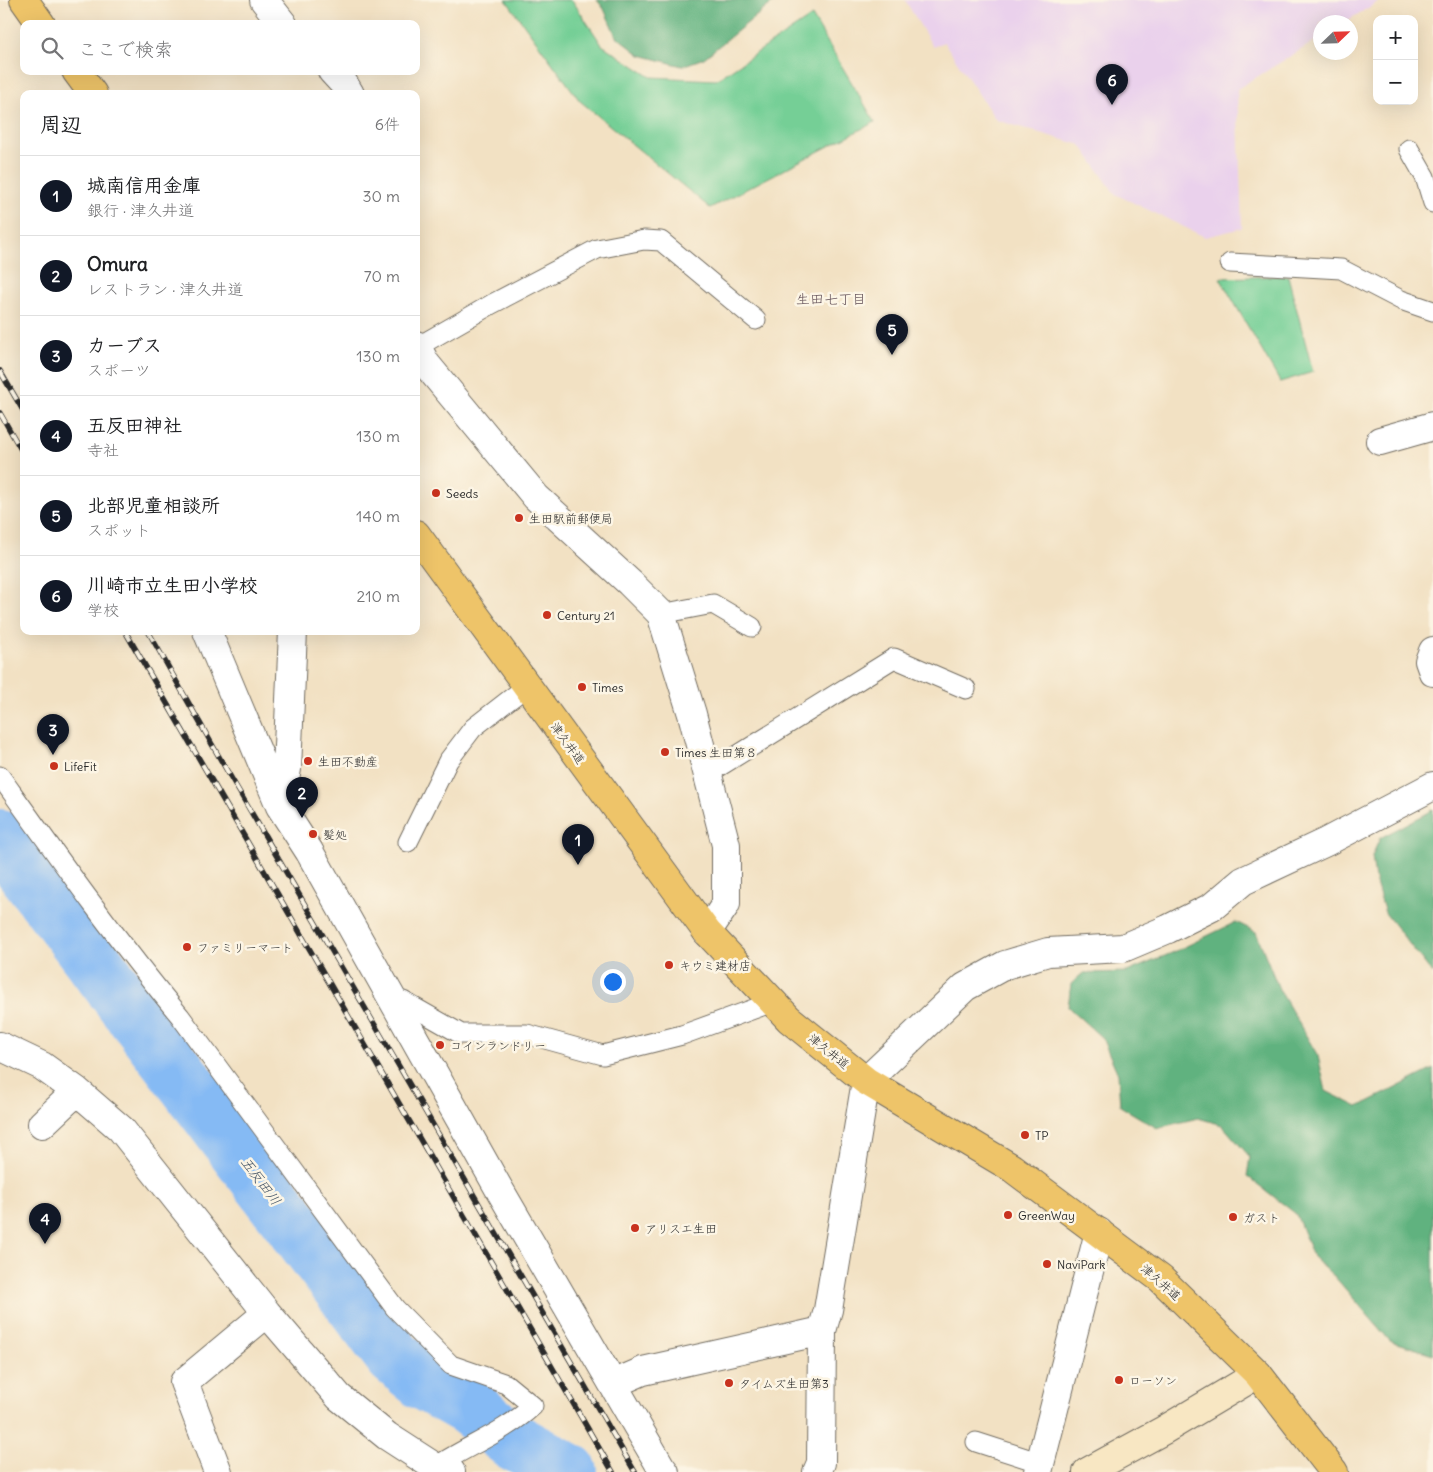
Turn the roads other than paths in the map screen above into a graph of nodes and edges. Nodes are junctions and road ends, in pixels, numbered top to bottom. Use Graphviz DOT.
graph roads {
  1 [pos="24,0"];
  2 [pos="264,0"];
  3 [pos="38,20"];
  4 [pos="280,20"];
  5 [pos="79,75"];
  6 [pos="336,75"];
  7 [pos="90,90"];
  8 [pos="348,90"];
  9 [pos="1409,149"];
  10 [pos="1433,203"];
  11 [pos="1230,263"];
  12 [pos="1433,311"];
  13 [pos="756,320"];
  14 [pos="420,344"];
  15 [pos="420,352"];
  16 [pos="1433,426"];
  17 [pos="1380,441"];
  18 [pos="420,539"];
  19 [pos="661,614"];
  20 [pos="752,627"];
  21 [pos="209,635"];
  22 [pos="293,635"];
  23 [pos="1433,651"];
  24 [pos="1433,672"];
  25 [pos="527,686"];
  26 [pos="966,689"];
  27 [pos="709,773"];
  28 [pos="0,776"];
  29 [pos="1430,780"];
  30 [pos="280,806"];
  31 [pos="408,842"];
  32 [pos="707,932"];
  33 [pos="393,1002"];
  34 [pos="773,1002"];
  35 [pos="0,1046"];
  36 [pos="866,1080"];
  37 [pos="78,1091"];
  38 [pos="42,1124"];
  39 [pos="1099,1232"];
  40 [pos="267,1314"];
  41 [pos="822,1331"];
  42 [pos="1258,1374"];
  43 [pos="613,1384"];
  44 [pos="976,1442"];
  45 [pos="446,1465"];
  46 [pos="1040,1468"];
  47 [pos="668,1470"];
  48 [pos="218,1472"];
  49 [pos="817,1472"];
  50 [pos="1087,1472"];
  51 [pos="1334,1472"];
  1 -- 3 [label="main road"];
  2 -- 4 [label="street"];
  5 -- 7 [label="main road"];
  6 -- 8 [label="street"];
  9 -- 10 [label="lane"];
  11 -- 12 [label="lane"];
  13 -- 14 [label="lane"];
  15 -- 19 [label="street"];
  16 -- 17 [label="street"];
  18 -- 25 [label="main road, 津久井道"];
  19 -- 20 [label="lane"];
  19 -- 27 [label="street"];
  21 -- 30 [label="street"];
  22 -- 30 [label="street"];
  23 -- 24 [label="street"];
  25 -- 31 [label="lane"];
  25 -- 32 [label="main road, 津久井道"];
  26 -- 27 [label="lane"];
  27 -- 32 [label="street"];
  28 -- 45 [label="lane"];
  29 -- 36 [label="street"];
  30 -- 33 [label="street"];
  32 -- 34 [label="main road, 津久井道"];
  33 -- 34 [label="lane"];
  33 -- 43 [label="street"];
  34 -- 36 [label="main road, 津久井道"];
  35 -- 37 [label="street"];
  36 -- 39 [label="main road, 津久井道"];
  36 -- 41 [label="street"];
  37 -- 38 [label="street"];
  37 -- 40 [label="street"];
  39 -- 42 [label="main road, 津久井道"];
  39 -- 46 [label="street"];
  40 -- 45 [label="street"];
  40 -- 48 [label="street"];
  41 -- 43 [label="street"];
  41 -- 49 [label="street"];
  42 -- 50 [label="street"];
  42 -- 51 [label="main road, 津久井道"];
  43 -- 47 [label="street"];
  44 -- 46 [label="lane"];
}
